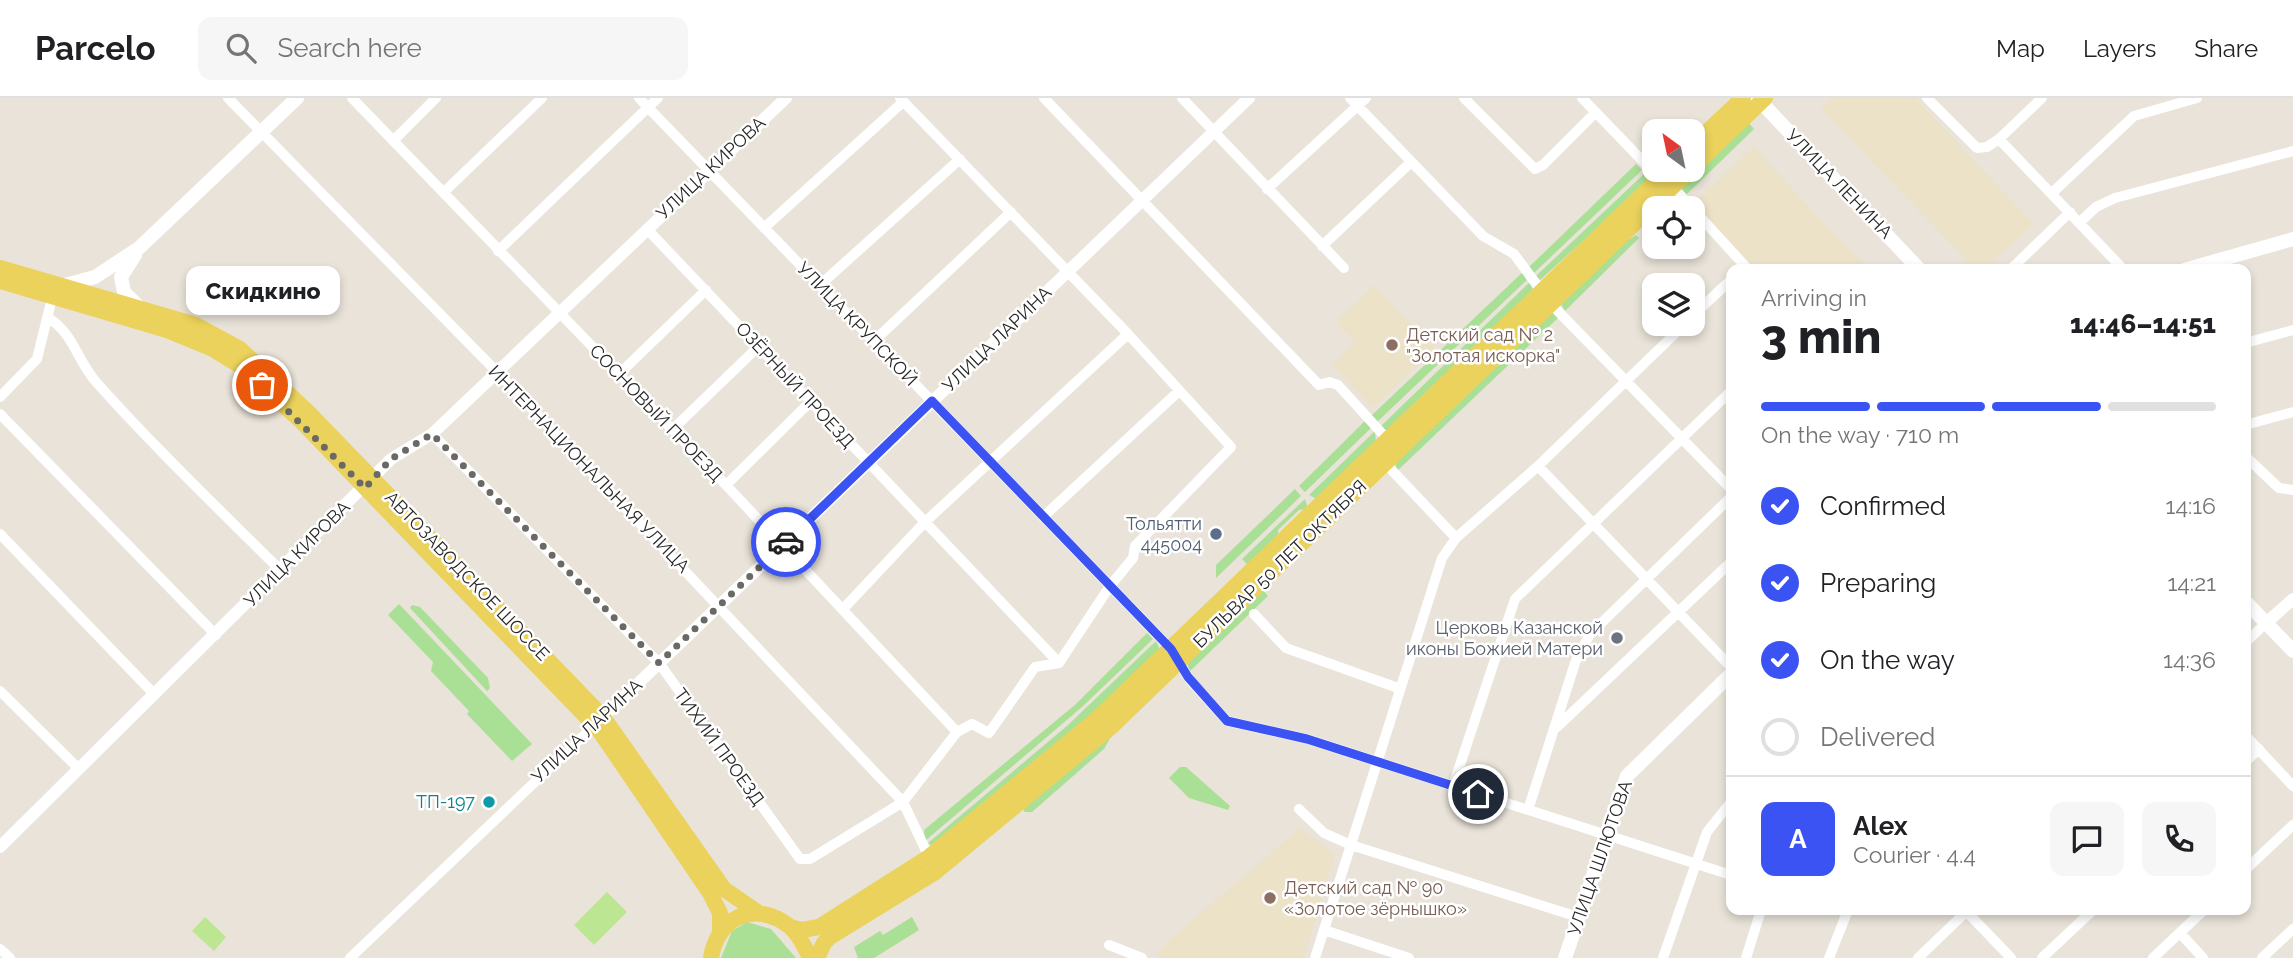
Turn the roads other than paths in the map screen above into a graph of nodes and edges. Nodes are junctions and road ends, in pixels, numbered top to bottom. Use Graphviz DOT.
graph roads {
  1 [pos="228,98"];
  2 [pos="297,98"];
  3 [pos="352,98"];
  4 [pos="436,98"];
  5 [pos="542,98"];
  6 [pos="639,98"];
  7 [pos="657,98"];
  8 [pos="786,98"];
  9 [pos="1044,98"];
  10 [pos="1182,98"];
  11 [pos="1249,98"];
  12 [pos="1366,98"];
  13 [pos="1464,98"];
  14 [pos="1581,98"];
  15 [pos="1743,98"];
  16 [pos="1927,98"];
  17 [pos="2042,98"];
  18 [pos="2197,98"];
  19 [pos="1761,99"];
  20 [pos="901,100"];
  21 [pos="1354,102"];
  22 [pos="648,107"];
  23 [pos="1595,113"];
  24 [pos="262,132"];
  25 [pos="1213,132"];
  26 [pos="1705,134"];
  27 [pos="2000,139"];
  28 [pos="393,141"];
  29 [pos="2293,151"];
  30 [pos="1642,155"];
  31 [pos="1705,155"];
  32 [pos="960,159"];
  33 [pos="1410,163"];
  34 [pos="709,170"];
  35 [pos="1663,182"];
  36 [pos="1670,182"];
  37 [pos="1267,189"];
  38 [pos="444,192"];
  39 [pos="2052,193"];
  40 [pos="1141,201"];
  41 [pos="1011,212"];
  42 [pos="2070,212"];
  43 [pos="2079,223"];
  44 [pos="764,228"];
  45 [pos="647,229"];
  46 [pos="2293,239"];
  47 [pos="1322,246"];
  48 [pos="139,248"];
  49 [pos="498,251"];
  50 [pos="1740,264"];
  51 [pos="1914,264"];
  52 [pos="2016,264"];
  53 [pos="2118,264"];
  54 [pos="2205,264"];
  55 [pos="0,268"];
  56 [pos="1344,268"];
  57 [pos="1068,272"];
  58 [pos="121,277"];
  59 [pos="0,281"];
  60 [pos="820,285"];
  61 [pos="1726,285"];
  62 [pos="706,290"];
  63 [pos="56,292"];
  64 [pos="96,296"];
  65 [pos="1546,298"];
  66 [pos="68,302"];
  67 [pos="1705,304"];
  68 [pos="139,307"];
  69 [pos="558,314"];
  70 [pos="47,317"];
  71 [pos="2293,330"];
  72 [pos="1128,334"];
  73 [pos="1672,336"];
  74 [pos="874,341"];
  75 [pos="2251,341"];
  76 [pos="760,345"];
  77 [pos="497,372"];
  78 [pos="618,375"];
  79 [pos="1625,380"];
  80 [pos="1179,391"];
  81 [pos="1726,396"];
  82 [pos="0,397"];
  83 [pos="932,401"];
  84 [pos="810,402"];
  85 [pos="2293,412"];
  86 [pos="0,414"];
  87 [pos="2251,423"];
  88 [pos="672,429"];
  89 [pos="432,434"];
  90 [pos="1681,438"];
  91 [pos="1388,440"];
  92 [pos="989,461"];
  93 [pos="2251,462"];
  94 [pos="867,463"];
  95 [pos="1385,463"];
  96 [pos="1538,466"];
  97 [pos="369,483"];
  98 [pos="1726,484"];
  99 [pos="726,485"];
  100 [pos="2293,490"];
  101 [pos="1726,502"];
  102 [pos="1043,517"];
  103 [pos="924,523"];
  104 [pos="1592,524"];
  105 [pos="0,534"];
  106 [pos="1456,538"];
  107 [pos="782,546"];
  108 [pos="1726,567"];
  109 [pos="281,571"];
  110 [pos="1645,578"];
  111 [pos="1110,586"];
  112 [pos="2293,598"];
  113 [pos="719,606"];
  114 [pos="2251,607"];
  115 [pos="843,609"];
  116 [pos="1678,612"];
  117 [pos="1254,614"];
  118 [pos="2266,623"];
  119 [pos="216,635"];
  120 [pos="2251,637"];
  121 [pos="2293,651"];
  122 [pos="1175,655"];
  123 [pos="1726,662"];
  124 [pos="659,663"];
  125 [pos="1059,663"];
  126 [pos="1726,679"];
  127 [pos="1398,688"];
  128 [pos="0,691"];
  129 [pos="155,695"];
  130 [pos="598,721"];
  131 [pos="1554,730"];
  132 [pos="957,732"];
  133 [pos="2251,741"];
  134 [pos="2259,749"];
  135 [pos="2251,756"];
  136 [pos="1375,762"];
  137 [pos="79,769"];
  138 [pos="1453,786"];
  139 [pos="2293,786"];
  140 [pos="903,802"];
  141 [pos="1726,808"];
  142 [pos="1299,809"];
  143 [pos="1528,810"];
  144 [pos="2293,825"];
  145 [pos="1606,834"];
  146 [pos="2,842"];
  147 [pos="1351,845"];
  148 [pos="929,857"];
  149 [pos="1695,863"];
  150 [pos="2251,864"];
  151 [pos="1726,873"];
  152 [pos="760,914"];
  153 [pos="1759,915"];
  154 [pos="1846,915"];
  155 [pos="1962,915"];
  156 [pos="1972,915"];
  157 [pos="2088,915"];
  158 [pos="2199,915"];
  159 [pos="1578,918"];
  160 [pos="790,927"];
  161 [pos="2293,929"];
  162 [pos="1324,930"];
  163 [pos="720,932"];
  164 [pos="2180,933"];
  165 [pos="1109,945"];
  166 [pos="0,949"];
  167 [pos="10,958"];
  168 [pos="350,958"];
  169 [pos="711,958"];
  170 [pos="810,958"];
  171 [pos="817,958"];
  172 [pos="1142,958"];
  173 [pos="1315,958"];
  174 [pos="1409,958"];
  175 [pos="1565,958"];
  176 [pos="1663,958"];
  177 [pos="1746,958"];
  178 [pos="1829,958"];
  179 [pos="1918,958"];
  180 [pos="2011,958"];
  181 [pos="2042,958"];
  182 [pos="2153,958"];
  183 [pos="2203,958"];
  184 [pos="2262,958"];
  1 -- 24 [label="street, ИНТЕРНАЦИОНАЛЬНАЯ УЛИЦА"];
  2 -- 24 [label="main road"];
  3 -- 28 [label="street, СОСНОВЫЙ ПРОЕЗД"];
  4 -- 28 [label="street"];
  5 -- 38 [label="street"];
  6 -- 22 [label="street, УЛИЦА КРУПСКОЙ"];
  7 -- 22 [label="street"];
  8 -- 34 [label="street, УЛИЦА КИРОВА"];
  9 -- 40 [label="street"];
  10 -- 25 [label="street"];
  11 -- 25 [label="street, УЛИЦА ЛАРИНА"];
  12 -- 21 [label="street"];
  13 -- 23 [label="street"];
  14 -- 23 [label="street"];
  15 -- 26 [label="main road"];
  16 -- 27 [label="street"];
  17 -- 27 [label="street"];
  18 -- 39 [label="street"];
  19 -- 31 [label="main road, БУЛЬВАР 50 ЛЕТ ОКТЯБРЯ"];
  19 -- 51 [label="main road, УЛИЦА ЛЕНИНА"];
  20 -- 32 [label="street"];
  20 -- 44 [label="street"];
  21 -- 33 [label="street"];
  21 -- 37 [label="street"];
  22 -- 34 [label="street, УЛИЦА КРУПСКОЙ"];
  22 -- 49 [label="street"];
  23 -- 30 [label="street"];
  24 -- 48 [label="main road"];
  24 -- 77 [label="street, ИНТЕРНАЦИОНАЛЬНАЯ УЛИЦА"];
  25 -- 37 [label="street"];
  25 -- 40 [label="street, УЛИЦА ЛАРИНА"];
  27 -- 39 [label="street"];
  28 -- 38 [label="street, СОСНОВЫЙ ПРОЕЗД"];
  29 -- 43 [label="street"];
  32 -- 41 [label="street"];
  32 -- 60 [label="street"];
  33 -- 47 [label="street"];
  33 -- 65 [label="street"];
  34 -- 44 [label="street, УЛИЦА КРУПСКОЙ"];
  34 -- 45 [label="street, УЛИЦА КИРОВА"];
  35 -- 65 [label="main road, БУЛЬВАР 50 ЛЕТ ОКТЯБРЯ"];
  36 -- 50 [label="street"];
  37 -- 47 [label="street"];
  38 -- 49 [label="street, СОСНОВЫЙ ПРОЕЗД"];
  39 -- 42 [label="street"];
  40 -- 57 [label="street, УЛИЦА ЛАРИНА"];
  40 -- 91 [label="street"];
  41 -- 57 [label="street"];
  41 -- 74 [label="street"];
  42 -- 43 [label="street"];
  42 -- 52 [label="street"];
  43 -- 53 [label="street"];
  44 -- 60 [label="street, УЛИЦА КРУПСКОЙ"];
  45 -- 62 [label="street, ОЗЁРНЫЙ ПРОЕЗД"];
  45 -- 69 [label="street, УЛИЦА КИРОВА"];
  46 -- 54 [label="main road"];
  47 -- 56 [label="street"];
  48 -- 58 [label="main road"];
  48 -- 63 [label="main road"];
  49 -- 69 [label="street, СОСНОВЫЙ ПРОЕЗД"];
  55 -- 63 [label="main road, АВТОЗАВОДСКОЕ ШОССЕ"];
  57 -- 72 [label="street"];
  57 -- 83 [label="street, УЛИЦА ЛАРИНА"];
  58 -- 64 [label="main road"];
  58 -- 68 [label="main road"];
  59 -- 63 [label="main road, АВТОЗАВОДСКОЕ ШОССЕ"];
  60 -- 74 [label="street, УЛИЦА КРУПСКОЙ"];
  61 -- 67 [label="street"];
  62 -- 76 [label="street, ОЗЁРНЫЙ ПРОЕЗД"];
  62 -- 78 [label="street"];
  63 -- 64 [label="main road, АВТОЗАВОДСКОЕ ШОССЕ"];
  63 -- 66 [label="main road, АВТОЗАВОДСКОЕ ШОССЕ"];
  63 -- 70 [label="street"];
  64 -- 66 [label="main road"];
  64 -- 68 [label="main road, АВТОЗАВОДСКОЕ ШОССЕ"];
  65 -- 79 [label="street"];
  65 -- 91 [label="main road, БУЛЬВАР 50 ЛЕТ ОКТЯБРЯ"];
  65 -- 95 [label="main road, БУЛЬВАР 50 ЛЕТ ОКТЯБРЯ"];
  66 -- 97 [label="main road, АВТОЗАВОДСКОЕ ШОССЕ"];
  68 -- 97 [label="main road, АВТОЗАВОДСКОЕ ШОССЕ"];
  69 -- 77 [label="street, УЛИЦА КИРОВА"];
  69 -- 78 [label="street, СОСНОВЫЙ ПРОЕЗД"];
  70 -- 82 [label="street"];
  70 -- 109 [label="street"];
  71 -- 75 [label="street"];
  72 -- 80 [label="street"];
  72 -- 92 [label="street"];
  73 -- 79 [label="street"];
  74 -- 83 [label="street, УЛИЦА КРУПСКОЙ"];
  76 -- 84 [label="street, ОЗЁРНЫЙ ПРОЕЗД"];
  76 -- 88 [label="street"];
  77 -- 89 [label="street, УЛИЦА КИРОВА"];
  77 -- 113 [label="street, ИНТЕРНАЦИОНАЛЬНАЯ УЛИЦА"];
  78 -- 88 [label="street, СОСНОВЫЙ ПРОЕЗД"];
  79 -- 90 [label="street"];
  79 -- 96 [label="street"];
  80 -- 102 [label="street"];
  80 -- 111 [label="street"];
  81 -- 90 [label="street"];
  83 -- 92 [label="street, УЛИЦА КРУПСКОЙ"];
  83 -- 94 [label="street, УЛИЦА ЛАРИНА"];
  84 -- 94 [label="street, ОЗЁРНЫЙ ПРОЕЗД"];
  84 -- 99 [label="street"];
  85 -- 87 [label="street"];
  86 -- 119 [label="street"];
  88 -- 99 [label="street, СОСНОВЫЙ ПРОЕЗД"];
  89 -- 97 [label="street, УЛИЦА КИРОВА"];
  89 -- 124 [label="street, ТИХИЙ ПРОЕЗД"];
  90 -- 98 [label="street"];
  90 -- 104 [label="street"];
  91 -- 122 [label="main road, БУЛЬВАР 50 ЛЕТ ОКТЯБРЯ"];
  92 -- 102 [label="street, УЛИЦА КРУПСКОЙ"];
  92 -- 103 [label="street"];
  93 -- 100 [label="street"];
  94 -- 103 [label="street, ОЗЁРНЫЙ ПРОЕЗД"];
  94 -- 107 [label="street, УЛИЦА ЛАРИНА"];
  95 -- 106 [label="street"];
  95 -- 122 [label="main road, БУЛЬВАР 50 ЛЕТ ОКТЯБРЯ"];
  96 -- 104 [label="street"];
  96 -- 106 [label="street"];
  97 -- 109 [label="street, УЛИЦА КИРОВА"];
  97 -- 130 [label="main road, АВТОЗАВОДСКОЕ ШОССЕ"];
  99 -- 107 [label="street, СОСНОВЫЙ ПРОЕЗД"];
  101 -- 110 [label="street"];
  102 -- 111 [label="street, УЛИЦА КРУПСКОЙ"];
  103 -- 115 [label="street"];
  103 -- 125 [label="street, ОЗЁРНЫЙ ПРОЕЗД"];
  104 -- 110 [label="street"];
  104 -- 138 [label="street"];
  105 -- 129 [label="street"];
  106 -- 127 [label="street"];
  107 -- 113 [label="street, УЛИЦА ЛАРИНА"];
  107 -- 115 [label="street, СОСНОВЫЙ ПРОЕЗД"];
  108 -- 116 [label="street"];
  109 -- 119 [label="street, УЛИЦА КИРОВА"];
  110 -- 116 [label="street"];
  110 -- 131 [label="street"];
  111 -- 122 [label="street, УЛИЦА КРУПСКОЙ"];
  111 -- 125 [label="street"];
  112 -- 118 [label="street"];
  113 -- 124 [label="street, УЛИЦА ЛАРИНА"];
  113 -- 140 [label="street, ИНТЕРНАЦИОНАЛЬНАЯ УЛИЦА"];
  114 -- 118 [label="main road"];
  115 -- 132 [label="street, СОСНОВЫЙ ПРОЕЗД"];
  116 -- 123 [label="street"];
  116 -- 131 [label="street"];
  117 -- 127 [label="street"];
  118 -- 120 [label="street"];
  118 -- 121 [label="main road"];
  119 -- 129 [label="street, УЛИЦА КИРОВА"];
  122 -- 136 [label="street, УЛИЦА КРУПСКОЙ"];
  122 -- 148 [label="main road, БУЛЬВАР 50 ЛЕТ ОКТЯБРЯ"];
  122 -- 171 [label="main road, БУЛЬВАР 50 ЛЕТ ОКТЯБРЯ"];
  124 -- 130 [label="street, УЛИЦА ЛАРИНА"];
  124 -- 140 [label="street, ТИХИЙ ПРОЕЗД"];
  125 -- 132 [label="street"];
  126 -- 145 [label="main road, УЛИЦА ШЛЮТОВА"];
  127 -- 136 [label="street"];
  128 -- 137 [label="street"];
  129 -- 137 [label="street, УЛИЦА КИРОВА"];
  130 -- 152 [label="main road, АВТОЗАВОДСКОЕ ШОССЕ"];
  130 -- 163 [label="main road, АВТОЗАВОДСКОЕ ШОССЕ"];
  130 -- 168 [label="street, УЛИЦА ЛАРИНА"];
  131 -- 143 [label="street"];
  132 -- 140 [label="street"];
  133 -- 134 [label="street"];
  134 -- 135 [label="street"];
  134 -- 139 [label="street"];
  136 -- 138 [label="street, УЛИЦА КРУПСКОЙ"];
  136 -- 147 [label="street"];
  137 -- 146 [label="street, УЛИЦА КИРОВА"];
  138 -- 143 [label="street, УЛИЦА КРУПСКОЙ"];
  140 -- 148 [label="street, ИНТЕРНАЦИОНАЛЬНАЯ УЛИЦА"];
  141 -- 149 [label="street"];
  142 -- 147 [label="street"];
  143 -- 145 [label="street, УЛИЦА КРУПСКОЙ"];
  144 -- 150 [label="street"];
  145 -- 149 [label="street, УЛИЦА КРУПСКОЙ"];
  145 -- 159 [label="main road, УЛИЦА ШЛЮТОВА"];
  147 -- 159 [label="street"];
  147 -- 162 [label="street"];
  148 -- 160 [label="main road, БУЛЬВАР 50 ЛЕТ ОКТЯБРЯ"];
  149 -- 151 [label="street, УЛИЦА КРУПСКОЙ"];
  149 -- 176 [label="street"];
  152 -- 160 [label="main road, АВТОЗАВОДСКОЕ ШОССЕ"];
  152 -- 163 [label="main road"];
  153 -- 177 [label="street"];
  154 -- 178 [label="street"];
  155 -- 179 [label="street"];
  156 -- 180 [label="street"];
  157 -- 181 [label="street"];
  158 -- 164 [label="street"];
  159 -- 175 [label="main road, УЛИЦА ШЛЮТОВА"];
  160 -- 170 [label="main road"];
  161 -- 184 [label="street"];
  162 -- 173 [label="street"];
  162 -- 174 [label="street"];
  163 -- 169 [label="main road"];
  164 -- 182 [label="street"];
  164 -- 183 [label="street"];
  165 -- 172 [label="street"];
  166 -- 167 [label="street"];
}
